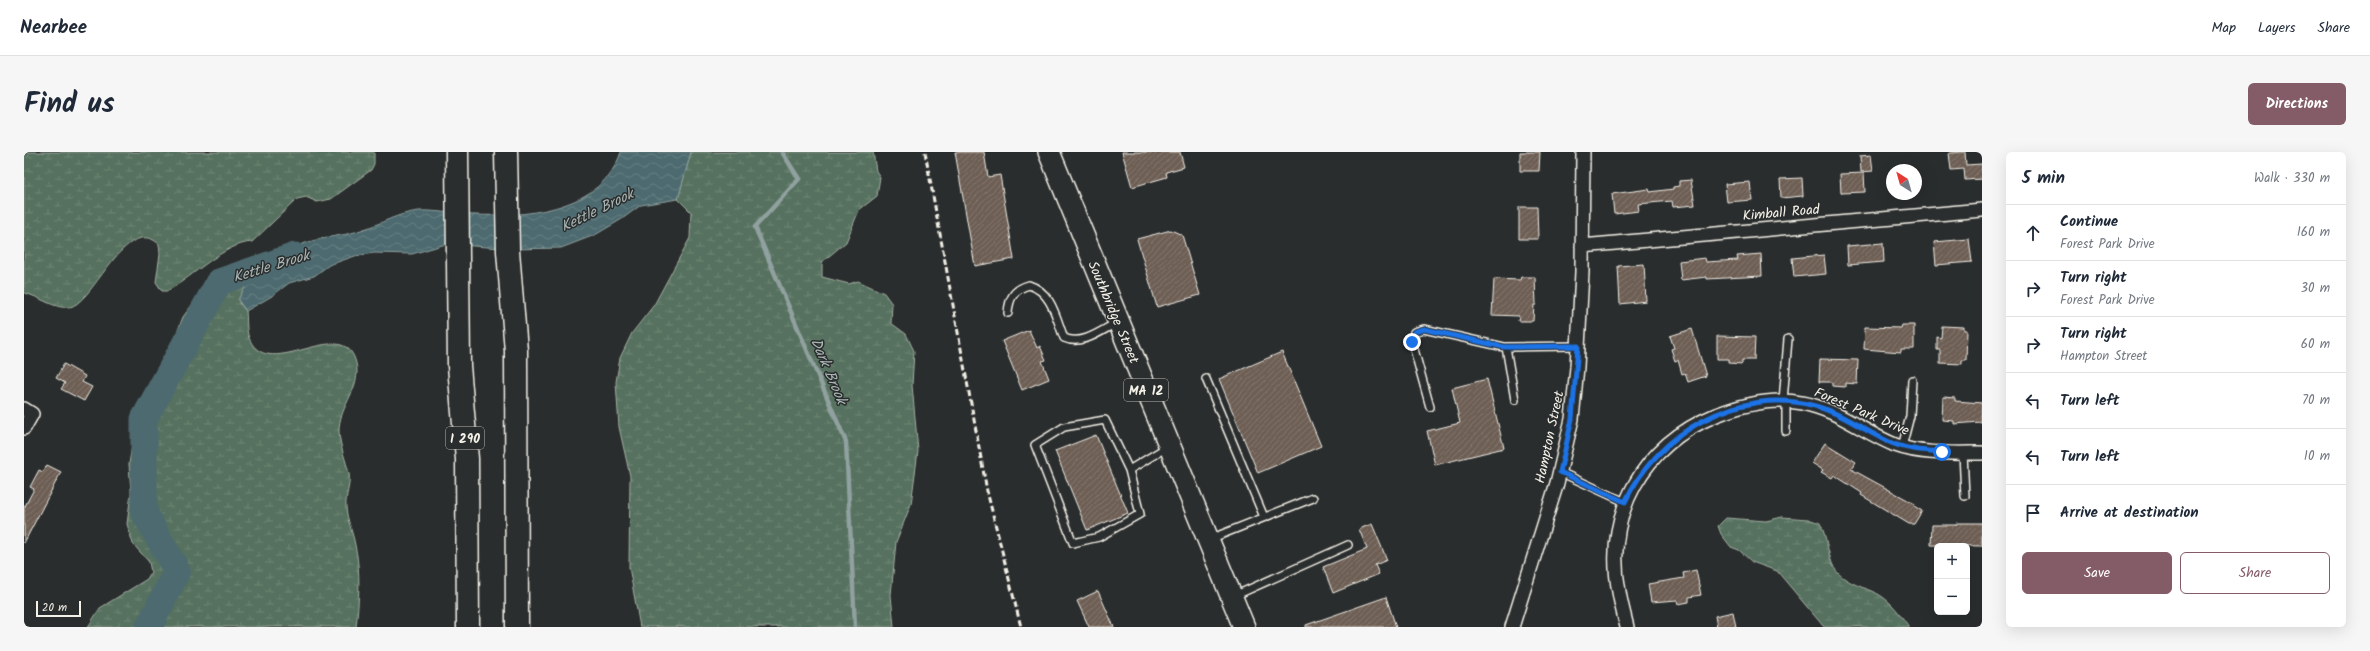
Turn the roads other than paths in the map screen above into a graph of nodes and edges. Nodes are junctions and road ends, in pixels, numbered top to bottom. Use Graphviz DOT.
graph roads {
  1 [pos="457,152"];
  2 [pos="506,152"];
  3 [pos="1049,152"];
  4 [pos="1583,152"];
  5 [pos="1982,210"];
  6 [pos="1582,246"];
  7 [pos="1008,313"];
  8 [pos="1118,322"];
  9 [pos="1788,339"];
  10 [pos="1578,346"];
  11 [pos="1506,347"];
  12 [pos="1206,379"];
  13 [pos="1912,380"];
  14 [pos="1515,400"];
  15 [pos="1784,401"];
  16 [pos="1430,406"];
  17 [pos="24,409"];
  18 [pos="24,428"];
  19 [pos="1786,431"];
  20 [pos="1169,446"];
  21 [pos="1902,447"];
  22 [pos="1963,453"];
  23 [pos="1982,453"];
  24 [pos="1129,470"];
  25 [pos="1560,472"];
  26 [pos="1964,496"];
  27 [pos="1313,498"];
  28 [pos="1625,502"];
  29 [pos="1264,517"];
  30 [pos="1208,539"];
  31 [pos="1348,545"];
  32 [pos="1232,596"];
  33 [pos="468,627"];
  34 [pos="517,627"];
  35 [pos="1244,627"];
  36 [pos="1512,627"];
  37 [pos="1627,627"];
  1 -- 33 [label="highway, I 290"];
  2 -- 34 [label="highway"];
  3 -- 8 [label="main road, Southbridge Street / MA 12"];
  4 -- 6 [label="street, Hampton Street"];
  5 -- 6 [label="street, Kimball Road"];
  6 -- 10 [label="street, Hampton Street"];
  7 -- 8 [label="lane"];
  8 -- 20 [label="main road, Southbridge Street / MA 12"];
  9 -- 15 [label="lane"];
  10 -- 11 [label="lane"];
  10 -- 25 [label="street, Hampton Street"];
  11 -- 14 [label="lane"];
  11 -- 16 [label="lane"];
  12 -- 29 [label="lane"];
  13 -- 21 [label="lane"];
  15 -- 19 [label="lane"];
  15 -- 21 [label="street, Forest Park Drive"];
  15 -- 28 [label="street, Forest Park Drive"];
  17 -- 18 [label="street"];
  20 -- 24 [label="lane"];
  20 -- 30 [label="main road, Southbridge Street / MA 12"];
  21 -- 22 [label="street, Forest Park Drive"];
  22 -- 23 [label="street, Forest Park Drive"];
  22 -- 26 [label="lane"];
  24 -- 24 [label="lane"];
  25 -- 28 [label="lane"];
  25 -- 36 [label="street, Hampton Street"];
  27 -- 29 [label="lane"];
  28 -- 37 [label="street, Forest Park Drive"];
  29 -- 30 [label="lane"];
  30 -- 32 [label="main road, Southbridge Street / MA 12"];
  31 -- 32 [label="lane"];
  32 -- 35 [label="main road, Southbridge Street / MA 12"];
}
